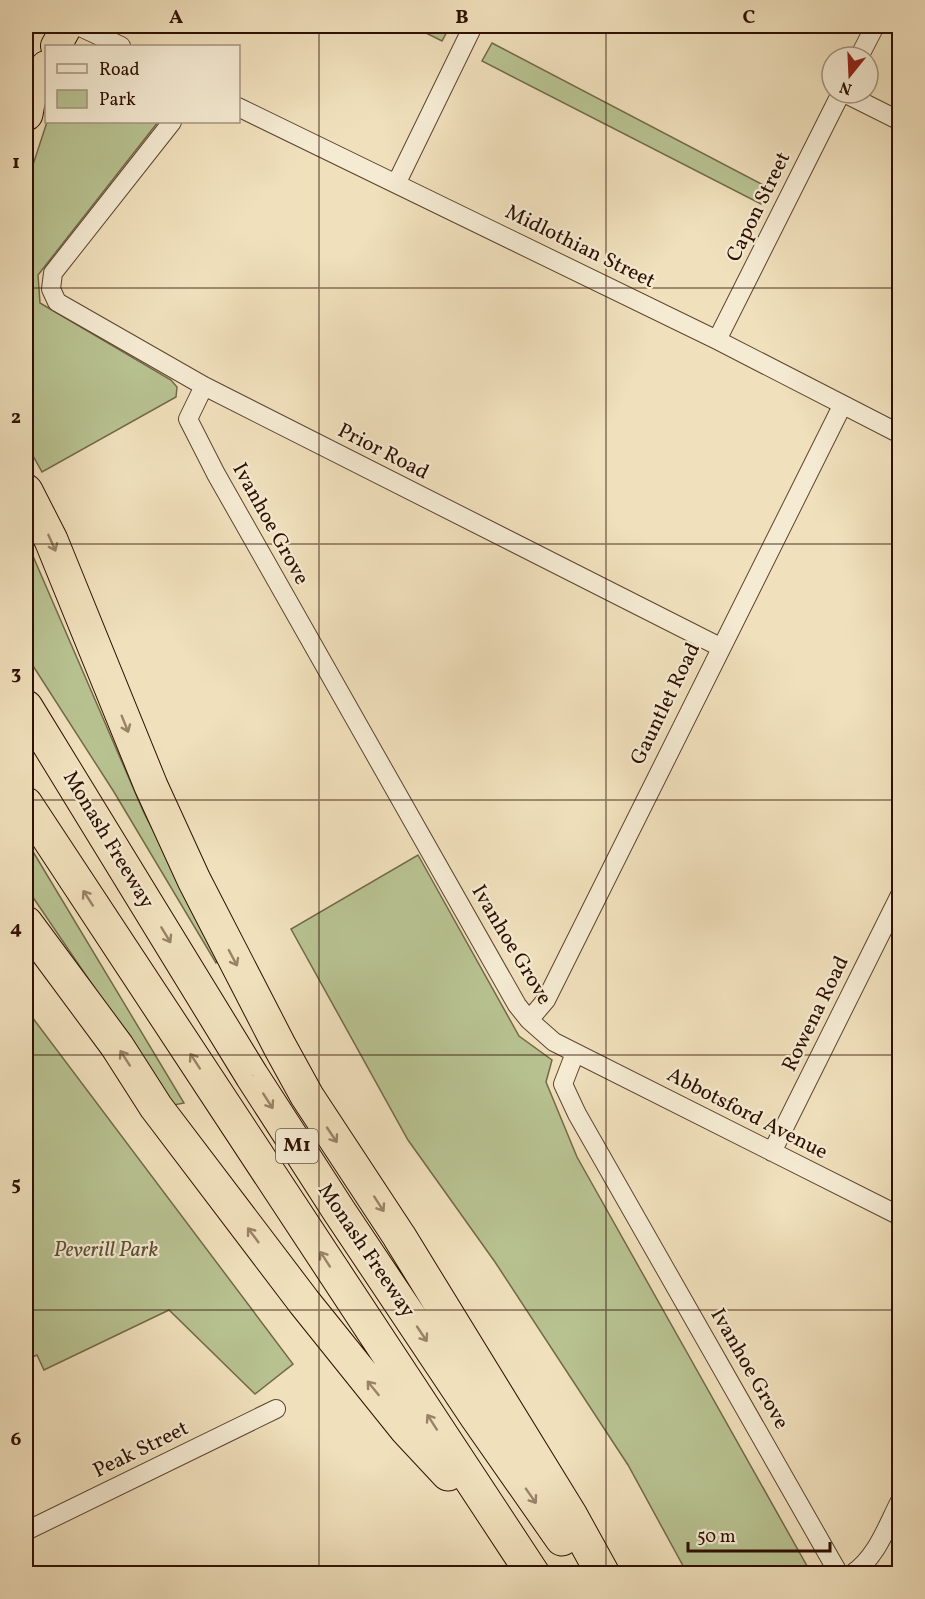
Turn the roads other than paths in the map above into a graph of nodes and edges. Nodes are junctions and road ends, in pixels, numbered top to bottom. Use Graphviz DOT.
graph roads {
  1 [pos="67,26"];
  2 [pos="78,26"];
  3 [pos="473,26"];
  4 [pos="875,26"];
  5 [pos="57,45"];
  6 [pos="119,45"];
  7 [pos="865,45"];
  8 [pos="45,68"];
  9 [pos="837,105"];
  10 [pos="867,105"];
  11 [pos="26,108"];
  12 [pos="240,108"];
  13 [pos="900,121"];
  14 [pos="171,123"];
  15 [pos="397,182"];
  16 [pos="717,340"];
  17 [pos="204,386"];
  18 [pos="842,406"];
  19 [pos="900,434"];
  20 [pos="26,491"];
  21 [pos="720,647"];
  22 [pos="26,706"];
  23 [pos="26,804"];
  24 [pos="900,895"];
  25 [pos="26,923"];
  26 [pos="529,1020"];
  27 [pos="575,1053"];
  28 [pos="772,1152"];
  29 [pos="900,1216"];
  30 [pos="276,1409"];
  31 [pos="900,1501"];
  32 [pos="26,1531"];
  33 [pos="510,1541"];
  34 [pos="533,1574"];
  35 [pos="588,1574"];
  36 [pos="603,1574"];
  37 [pos="839,1574"];
  38 [pos="852,1574"];
  1 -- 5 [label="highway"];
  2 -- 6 [label="street"];
  3 -- 15 [label="street"];
  4 -- 7 [label="street"];
  8 -- 11 [label="highway"];
  9 -- 16 [label="street, Capon Street"];
  10 -- 13 [label="street"];
  12 -- 15 [label="street, Midlothian Street"];
  14 -- 17 [label="street, Prior Road"];
  15 -- 16 [label="street, Midlothian Street"];
  16 -- 18 [label="street, Midlothian Street"];
  17 -- 21 [label="street, Prior Road"];
  17 -- 26 [label="street, Ivanhoe Grove"];
  18 -- 19 [label="street, Midlothian Street"];
  18 -- 21 [label="street, Gauntlet Road"];
  20 -- 36 [label="highway, one-way"];
  21 -- 26 [label="street, Gauntlet Road"];
  22 -- 35 [label="highway, Monash Freeway / M1, one-way"];
  33 -- 23 [label="highway, Monash Freeway / M1, one-way"];
  24 -- 28 [label="street, Rowena Road"];
  33 -- 25 [label="highway, one-way"];
  26 -- 27 [label="street, Ivanhoe Grove"];
  27 -- 28 [label="street, Abbotsford Avenue"];
  27 -- 37 [label="street, Ivanhoe Grove"];
  28 -- 29 [label="street, Abbotsford Avenue"];
  30 -- 32 [label="street, Peak Street"];
  31 -- 38 [label="street"];
  33 -- 34 [label="highway, Monash Freeway / M1"];
}
